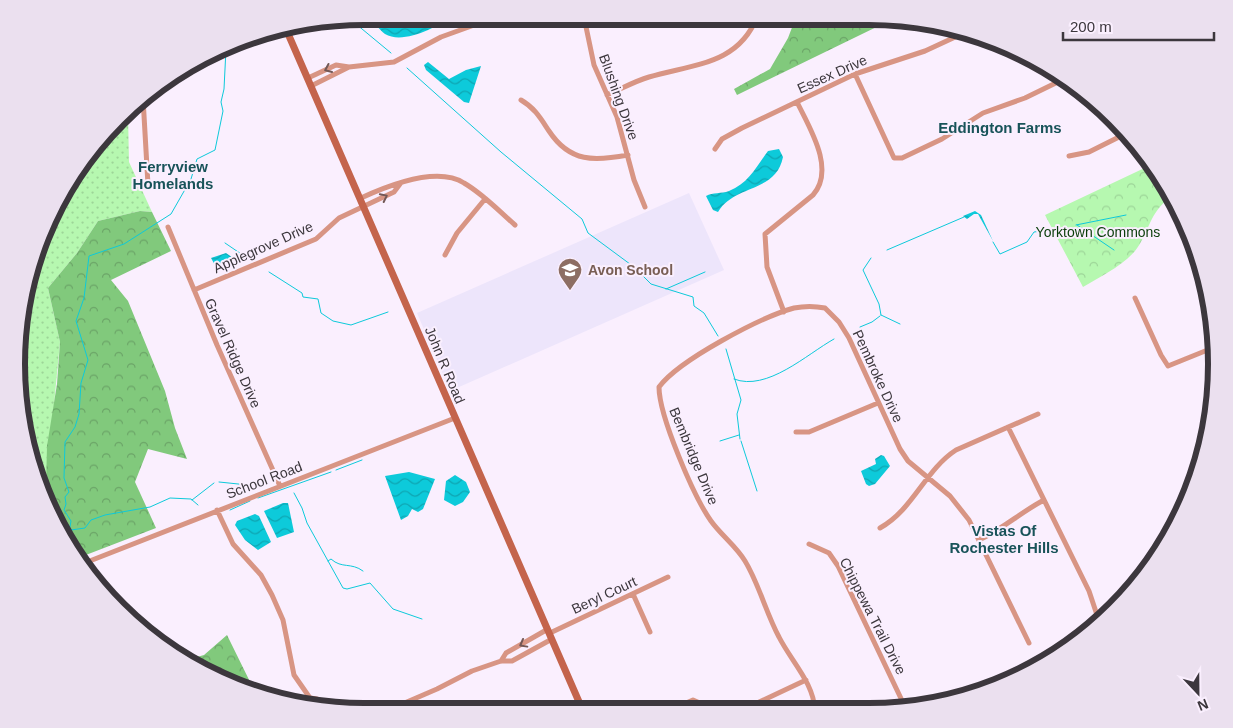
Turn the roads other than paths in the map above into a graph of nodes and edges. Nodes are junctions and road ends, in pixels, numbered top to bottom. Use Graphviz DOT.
graph roads {
  1 [pos="474,25"];
  2 [pos="586,25"];
  3 [pos="753,25"];
  4 [pos="288,34"];
  5 [pos="956,37"];
  6 [pos="349,67"];
  7 [pos="855,74"];
  8 [pos="308,78"];
  9 [pos="1057,82"];
  10 [pos="311,86"];
  11 [pos="607,95"];
  12 [pos="521,100"];
  13 [pos="797,102"];
  14 [pos="143,106"];
  15 [pos="1121,137"];
  16 [pos="715,149"];
  17 [pos="628,155"];
  18 [pos="1069,156"];
  19 [pos="400,184"];
  20 [pos="148,185"];
  21 [pos="361,198"];
  22 [pos="485,200"];
  23 [pos="364,206"];
  24 [pos="645,206"];
  25 [pos="515,225"];
  26 [pos="168,227"];
  27 [pos="445,255"];
  28 [pos="194,290"];
  29 [pos="1135,298"];
  30 [pos="784,312"];
  31 [pos="1207,350"];
  32 [pos="878,403"];
  33 [pos="1038,414"];
  34 [pos="455,418"];
  35 [pos="1008,427"];
  36 [pos="796,432"];
  37 [pos="928,479"];
  38 [pos="280,486"];
  39 [pos="1044,500"];
  40 [pos="217,510"];
  41 [pos="880,528"];
  42 [pos="979,540"];
  43 [pos="809,544"];
  44 [pos="89,561"];
  45 [pos="668,577"];
  46 [pos="633,594"];
  47 [pos="1097,615"];
  48 [pos="650,632"];
  49 [pos="550,634"];
  50 [pos="1028,642"];
  51 [pos="501,661"];
  52 [pos="806,680"];
  53 [pos="310,698"];
  54 [pos="319,700"];
  55 [pos="902,701"];
  56 [pos="405,703"];
  57 [pos="580,703"];
  58 [pos="686,703"];
  59 [pos="700,703"];
  60 [pos="757,703"];
  61 [pos="815,703"];
  1 -- 6 [label="street"];
  2 -- 11 [label="street, Blushing Drive"];
  3 -- 11 [label="street"];
  4 -- 8 [label="main road, John R Road"];
  5 -- 7 [label="street, Essex Drive"];
  6 -- 8 [label="street, one-way"];
  6 -- 10 [label="street"];
  7 -- 9 [label="street"];
  7 -- 13 [label="street, Essex Drive"];
  8 -- 10 [label="main road, John R Road"];
  10 -- 21 [label="main road, John R Road"];
  11 -- 17 [label="street, Blushing Drive"];
  12 -- 17 [label="street"];
  13 -- 16 [label="street, Essex Drive"];
  13 -- 30 [label="street"];
  14 -- 20 [label="street"];
  15 -- 18 [label="street"];
  17 -- 24 [label="street, Blushing Drive"];
  19 -- 21 [label="street"];
  19 -- 22 [label="street"];
  23 -- 19 [label="street, Applegrove Drive, one-way"];
  21 -- 23 [label="main road, John R Road"];
  22 -- 25 [label="street"];
  22 -- 27 [label="street"];
  23 -- 28 [label="street, Applegrove Drive"];
  23 -- 34 [label="main road, John R Road"];
  26 -- 28 [label="street, Gravel Ridge Drive"];
  28 -- 38 [label="street, Gravel Ridge Drive"];
  29 -- 31 [label="street"];
  30 -- 32 [label="street, Pembroke Drive"];
  30 -- 52 [label="street, Bembridge Drive"];
  32 -- 36 [label="street"];
  32 -- 37 [label="street, Pembroke Drive"];
  33 -- 35 [label="street"];
  34 -- 38 [label="street, School Road"];
  34 -- 49 [label="main road, John R Road"];
  35 -- 37 [label="street"];
  35 -- 39 [label="street"];
  37 -- 41 [label="street"];
  37 -- 42 [label="street, Pembroke Drive"];
  38 -- 40 [label="street, School Road"];
  39 -- 42 [label="street"];
  39 -- 47 [label="street"];
  40 -- 44 [label="street, School Road"];
  40 -- 53 [label="street"];
  42 -- 50 [label="street, Pembroke Drive"];
  43 -- 55 [label="street, Chippewa Trail Drive"];
  45 -- 46 [label="street, Beryl Court"];
  46 -- 48 [label="street"];
  46 -- 49 [label="street, Beryl Court"];
  49 -- 51 [label="street, one-way"];
  49 -- 51 [label="street"];
  49 -- 57 [label="main road, John R Road"];
  51 -- 56 [label="street"];
  52 -- 60 [label="street"];
  52 -- 61 [label="street, Bembridge Drive"];
  53 -- 54 [label="street"];
  58 -- 59 [label="street"];
}
